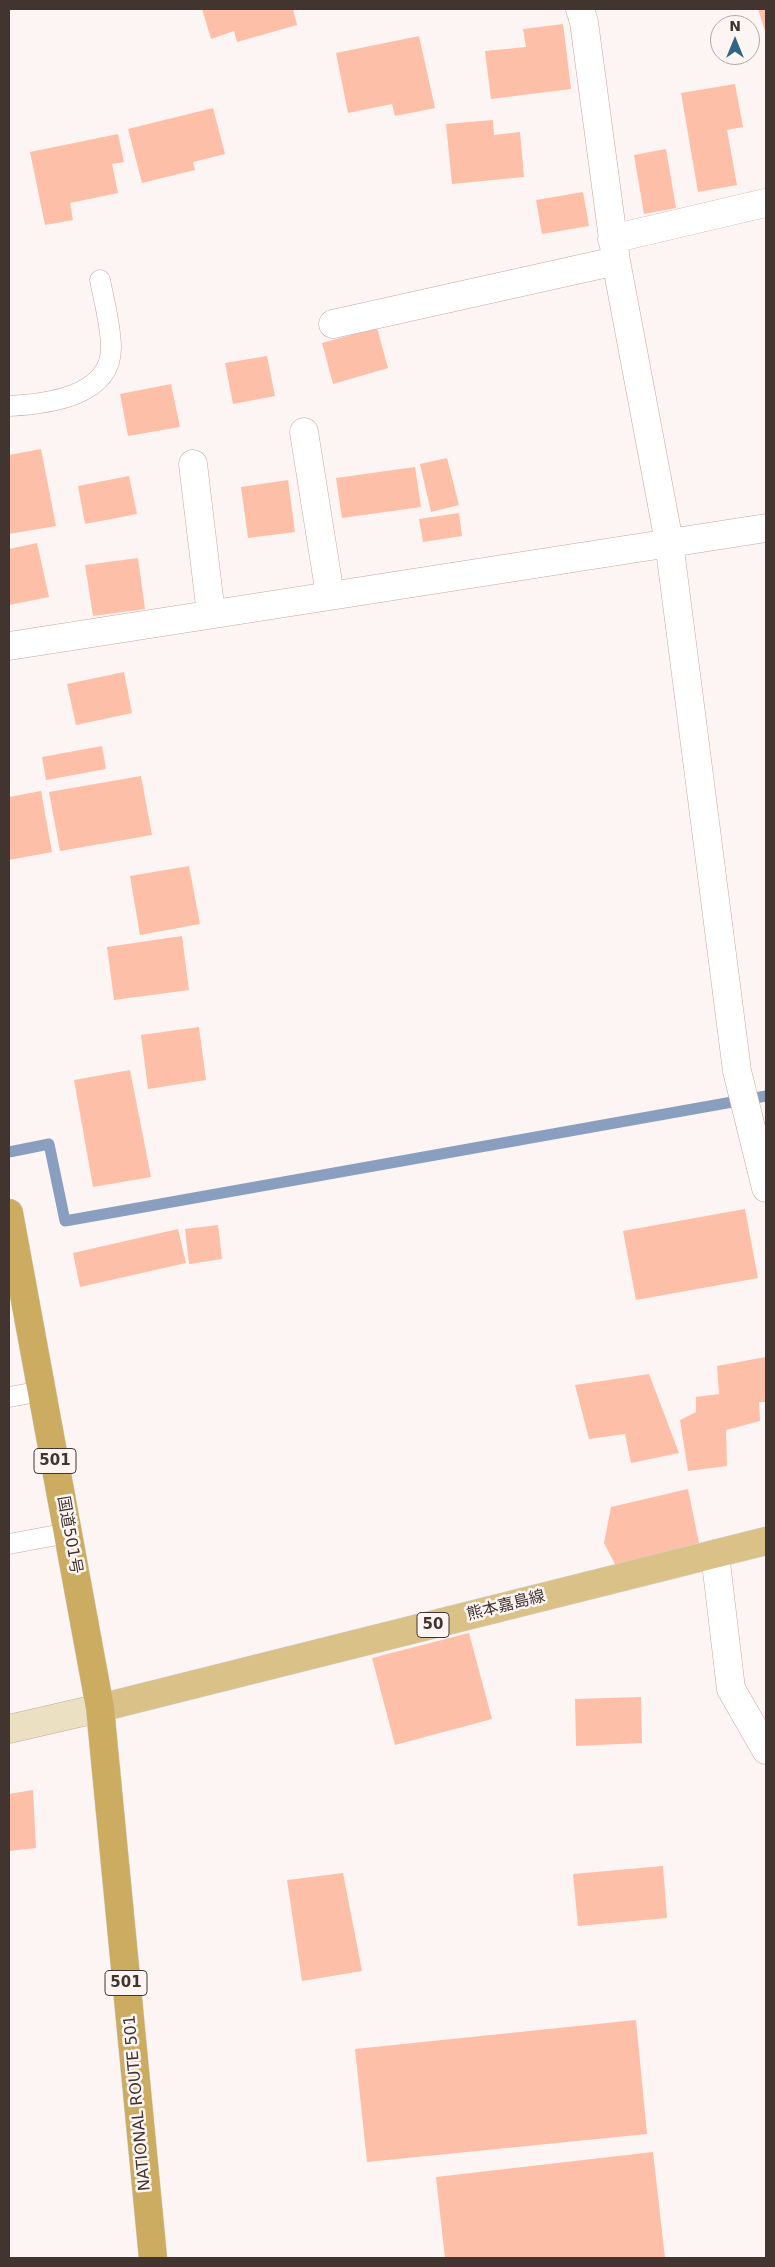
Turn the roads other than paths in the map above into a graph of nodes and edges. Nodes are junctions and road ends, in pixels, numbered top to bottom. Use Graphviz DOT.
graph roads {
  1 [pos="580,9"];
  2 [pos="766,203"];
  3 [pos="614,250"];
  4 [pos="100,280"];
  5 [pos="333,324"];
  6 [pos="9,406"];
  7 [pos="304,432"];
  8 [pos="193,464"];
  9 [pos="766,528"];
  10 [pos="669,542"];
  11 [pos="330,595"];
  12 [pos="211,614"];
  13 [pos="9,646"];
  14 [pos="766,1188"];
  15 [pos="9,1214"];
  16 [pos="42,1391"];
  17 [pos="9,1397"];
  18 [pos="68,1533"];
  19 [pos="766,1541"];
  20 [pos="9,1544"];
  21 [pos="715,1554"];
  22 [pos="100,1708"];
  23 [pos="9,1729"];
  24 [pos="766,1750"];
  25 [pos="153,2258"];
  1 -- 3 [label="street"];
  2 -- 3 [label="street"];
  3 -- 5 [label="street"];
  3 -- 10 [label="street"];
  4 -- 6 [label="lane"];
  7 -- 11 [label="street"];
  8 -- 12 [label="street"];
  9 -- 10 [label="street"];
  10 -- 11 [label="street"];
  10 -- 14 [label="street"];
  11 -- 12 [label="street"];
  12 -- 13 [label="street"];
  15 -- 16 [label="highway, 国道501号 / 501"];
  16 -- 17 [label="lane"];
  16 -- 18 [label="highway, 国道501号 / 501"];
  18 -- 20 [label="lane"];
  18 -- 22 [label="highway, 国道501号 / 501"];
  19 -- 21 [label="main road, 熊本嘉島線 / 50"];
  21 -- 22 [label="main road, 熊本嘉島線 / 50"];
  21 -- 24 [label="street"];
  22 -- 23 [label="main road"];
  22 -- 25 [label="highway, NATIONAL ROUTE 501 / 501"];
}
